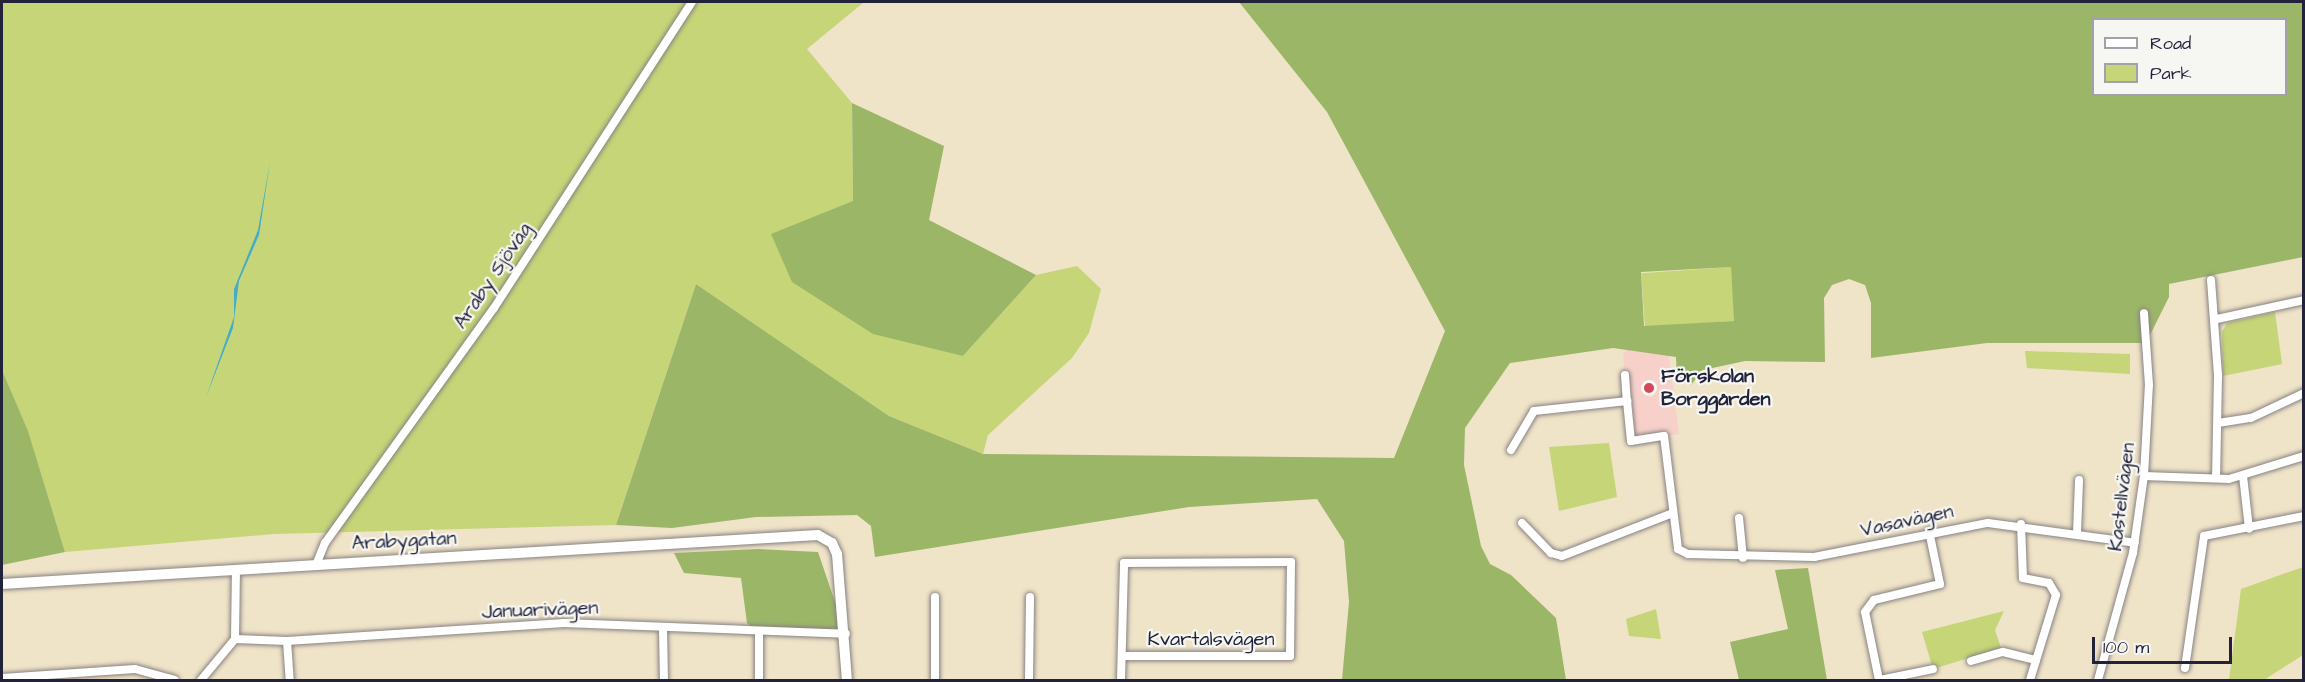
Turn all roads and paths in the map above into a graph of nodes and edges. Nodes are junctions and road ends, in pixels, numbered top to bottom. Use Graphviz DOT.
graph roads {
  1 [pos="692,2"];
  2 [pos="2211,280"];
  3 [pos="2304,300"];
  4 [pos="2144,313"];
  5 [pos="2217,319"];
  6 [pos="1625,375"];
  7 [pos="2304,393"];
  8 [pos="1627,401"];
  9 [pos="2218,423"];
  10 [pos="1511,450"];
  11 [pos="2304,456"];
  12 [pos="2144,476"];
  13 [pos="2243,476"];
  14 [pos="2216,478"];
  15 [pos="2079,480"];
  16 [pos="1673,513"];
  17 [pos="2304,516"];
  18 [pos="1739,518"];
  19 [pos="1522,523"];
  20 [pos="2021,524"];
  21 [pos="2249,529"];
  22 [pos="1929,531"];
  23 [pos="2078,533"];
  24 [pos="2135,543"];
  25 [pos="1743,558"];
  26 [pos="316,565"];
  27 [pos="236,571"];
  28 [pos="2,584"];
  29 [pos="935,597"];
  30 [pos="1030,597"];
  31 [pos="663,629"];
  32 [pos="759,634"];
  33 [pos="846,634"];
  34 [pos="235,639"];
  35 [pos="286,641"];
  36 [pos="1122,656"];
  37 [pos="2036,660"];
  38 [pos="1971,661"];
  39 [pos="2185,668"];
  40 [pos="1933,669"];
  41 [pos="2,678"];
  42 [pos="39,678"];
  43 [pos="175,681"];
  44 [pos="201,681"];
  45 [pos="291,681"];
  46 [pos="664,681"];
  47 [pos="759,681"];
  48 [pos="847,681"];
  49 [pos="934,681"];
  50 [pos="1029,681"];
  51 [pos="1121,681"];
  52 [pos="1879,681"];
  53 [pos="2030,681"];
  54 [pos="2098,681"];
  1 -- 26 [label="street, Araby Sjöväg"];
  2 -- 5 [label="street"];
  3 -- 5 [label="street"];
  4 -- 12 [label="street, Kastellvägen"];
  5 -- 9 [label="street"];
  6 -- 8 [label="street"];
  7 -- 9 [label="street"];
  8 -- 10 [label="street"];
  8 -- 16 [label="street, Vasavägen"];
  9 -- 14 [label="street"];
  11 -- 13 [label="street"];
  12 -- 14 [label="street"];
  12 -- 24 [label="street, Kastellvägen"];
  13 -- 14 [label="street"];
  13 -- 21 [label="street"];
  15 -- 23 [label="street"];
  16 -- 19 [label="street"];
  16 -- 25 [label="street, Vasavägen"];
  17 -- 21 [label="street"];
  18 -- 25 [label="street"];
  20 -- 22 [label="street, Vasavägen"];
  20 -- 23 [label="street, Vasavägen"];
  20 -- 37 [label="street"];
  21 -- 39 [label="street"];
  22 -- 25 [label="street, Vasavägen"];
  22 -- 52 [label="street"];
  23 -- 24 [label="street, Vasavägen"];
  24 -- 54 [label="street, Kastellvägen"];
  26 -- 27 [label="street, Arabygatan"];
  26 -- 33 [label="street, Arabygatan"];
  27 -- 28 [label="street, Arabygatan"];
  27 -- 34 [label="street"];
  29 -- 49 [label="street"];
  30 -- 50 [label="street"];
  31 -- 32 [label="street, Januarivägen"];
  31 -- 35 [label="street, Januarivägen"];
  31 -- 46 [label="street"];
  32 -- 33 [label="street, Januarivägen"];
  32 -- 47 [label="street"];
  33 -- 48 [label="street"];
  34 -- 35 [label="street, Januarivägen"];
  34 -- 44 [label="street"];
  35 -- 45 [label="street"];
  36 -- 36 [label="street, Kvartalsvägen"];
  36 -- 51 [label="street"];
  37 -- 38 [label="street"];
  37 -- 53 [label="street"];
  40 -- 52 [label="street"];
  41 -- 42 [label="street"];
  42 -- 43 [label="street"];
}
